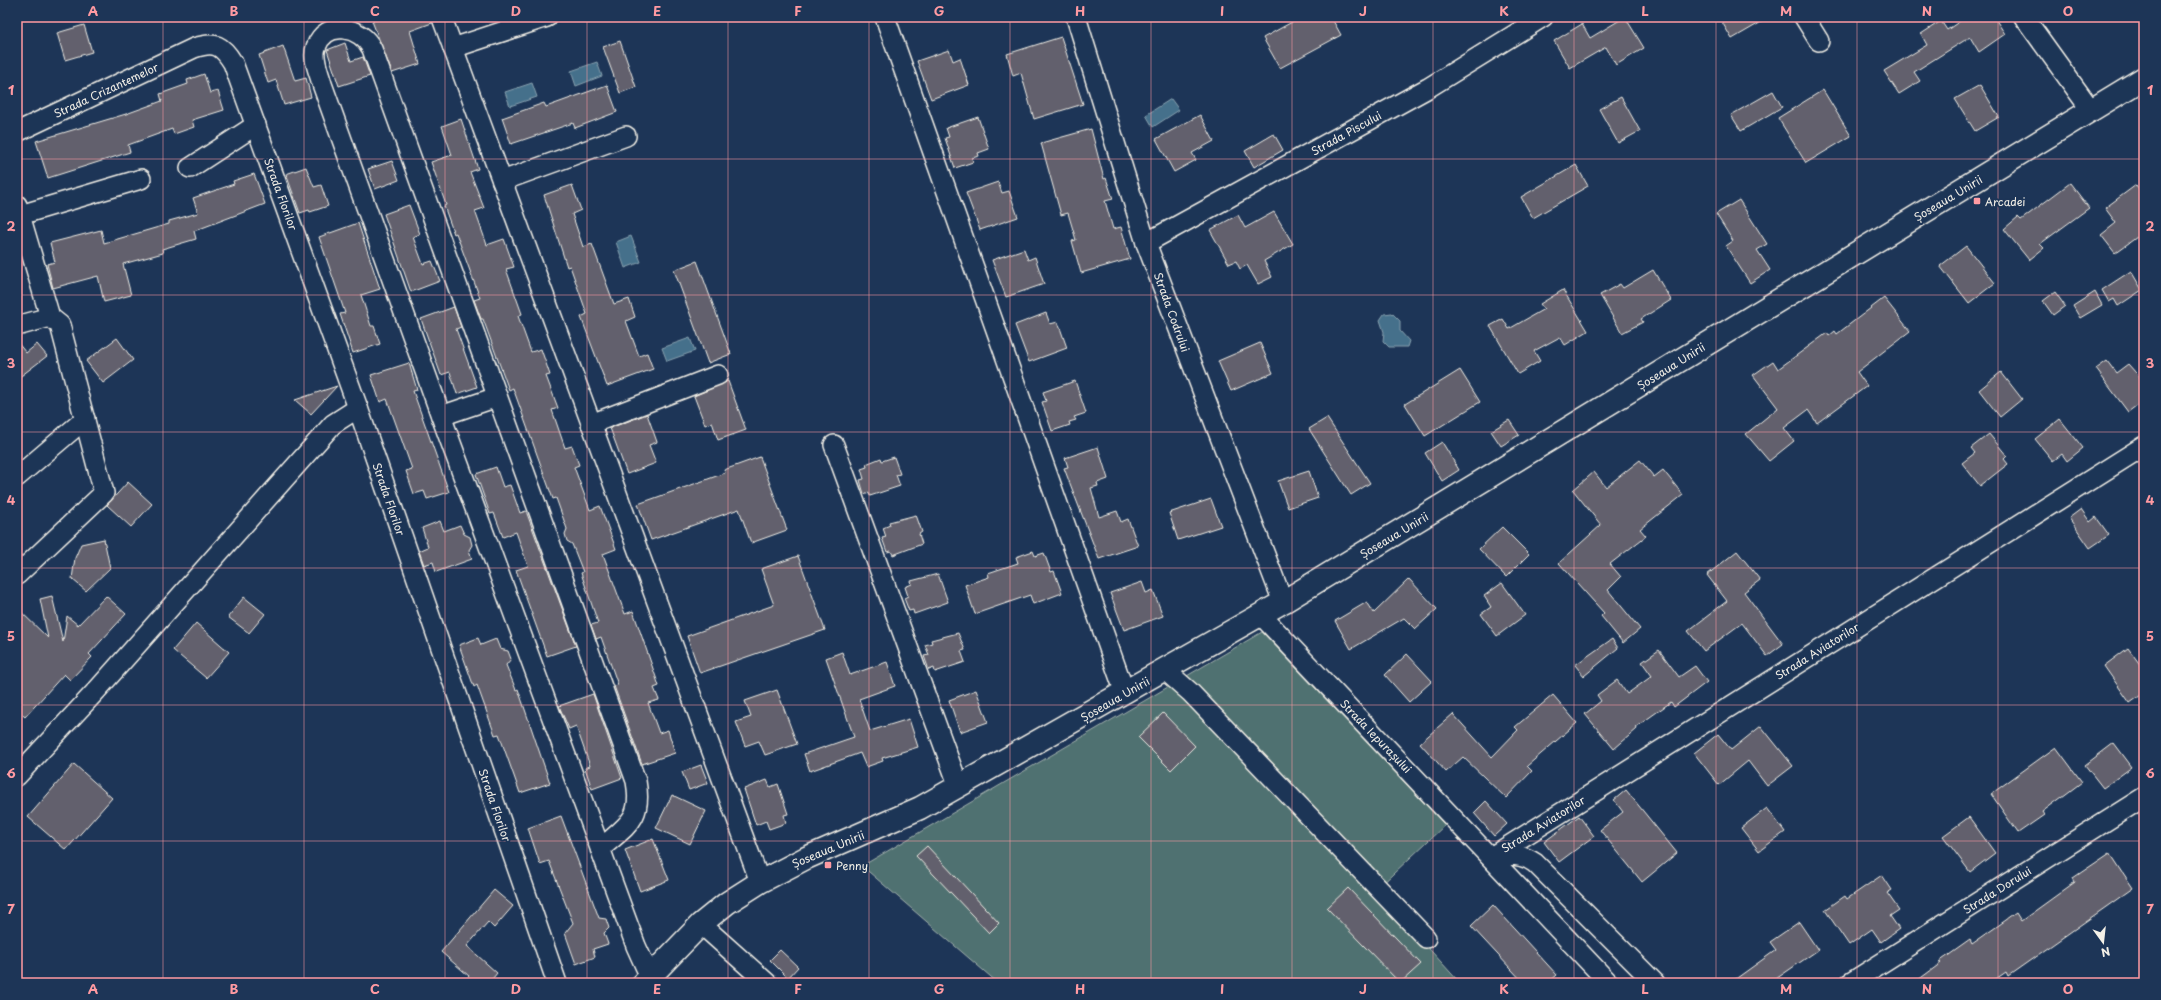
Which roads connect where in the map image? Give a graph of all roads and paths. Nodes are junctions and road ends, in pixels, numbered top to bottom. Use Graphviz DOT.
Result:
graph roads {
  1 [pos="547,17"];
  2 [pos="885,17"];
  3 [pos="1076,17"];
  4 [pos="1543,17"];
  5 [pos="1804,17"];
  6 [pos="2024,17"];
  7 [pos="442,18"];
  8 [pos="1818,41"];
  9 [pos="194,48"];
  10 [pos="453,48"];
  11 [pos="2144,78"];
  12 [pos="2091,110"];
  13 [pos="256,125"];
  14 [pos="17,132"];
  15 [pos="626,136"];
  16 [pos="190,168"];
  17 [pos="141,179"];
  18 [pos="502,181"];
  19 [pos="19,210"];
  20 [pos="1146,243"];
  21 [pos="50,317"];
  22 [pos="17,326"];
  23 [pos="718,375"];
  24 [pos="497,397"];
  25 [pos="358,408"];
  26 [pos="440,416"];
  27 [pos="85,419"];
  28 [pos="591,424"];
  29 [pos="834,445"];
  30 [pos="2144,446"];
  31 [pos="17,477"];
  32 [pos="17,575"];
  33 [pos="1283,602"];
  34 [pos="1261,615"];
  35 [pos="1165,670"];
  36 [pos="1125,693"];
  37 [pos="17,776"];
  38 [pos="959,787"];
  39 [pos="2144,797"];
  40 [pos="600,849"];
  41 [pos="1491,857"];
  42 [pos="760,882"];
  43 [pos="701,924"];
  44 [pos="1426,938"];
  45 [pos="647,980"];
  46 [pos="557,983"];
  47 [pos="767,983"];
  48 [pos="1609,983"];
  49 [pos="1655,983"];
  50 [pos="1850,983"];
  1 -- 10 [label="street"];
  2 -- 36 [label="street"];
  3 -- 20 [label="street, Strada Codrului"];
  4 -- 20 [label="street, Strada Piscului"];
  5 -- 8 [label="street"];
  6 -- 12 [label="street"];
  7 -- 10 [label="street"];
  9 -- 13 [label="street, Strada Florilor"];
  9 -- 14 [label="street, Strada Crizantemelor"];
  10 -- 18 [label="street"];
  11 -- 12 [label="main road, Șoseaua Unirii"];
  12 -- 33 [label="main road, Șoseaua Unirii"];
  13 -- 16 [label="street"];
  13 -- 25 [label="street, Strada Florilor"];
  15 -- 18 [label="street"];
  17 -- 19 [label="street"];
  18 -- 28 [label="street"];
  19 -- 21 [label="street"];
  20 -- 33 [label="street, Strada Codrului"];
  21 -- 22 [label="street"];
  21 -- 27 [label="street"];
  23 -- 28 [label="street"];
  24 -- 26 [label="street"];
  24 -- 26 [label="street"];
  24 -- 40 [label="street"];
  25 -- 37 [label="street"];
  25 -- 46 [label="street, Strada Florilor"];
  26 -- 40 [label="street"];
  27 -- 31 [label="street"];
  27 -- 32 [label="street"];
  28 -- 42 [label="street"];
  29 -- 38 [label="street"];
  30 -- 41 [label="street, Strada Aviatorilor"];
  33 -- 34 [label="main road, Șoseaua Unirii"];
  34 -- 35 [label="main road, Șoseaua Unirii"];
  34 -- 41 [label="street, Strada Iepurașului"];
  35 -- 36 [label="main road, Șoseaua Unirii"];
  35 -- 44 [label="street"];
  36 -- 38 [label="main road, Șoseaua Unirii"];
  38 -- 42 [label="main road, Șoseaua Unirii"];
  39 -- 50 [label="street, Strada Dorului"];
  40 -- 45 [label="street"];
  41 -- 48 [label="street, Strada Iepurașului"];
  41 -- 49 [label="street"];
  42 -- 43 [label="main road, Șoseaua Unirii"];
  43 -- 45 [label="main road, Șoseaua Unirii"];
  43 -- 47 [label="street"];
}
